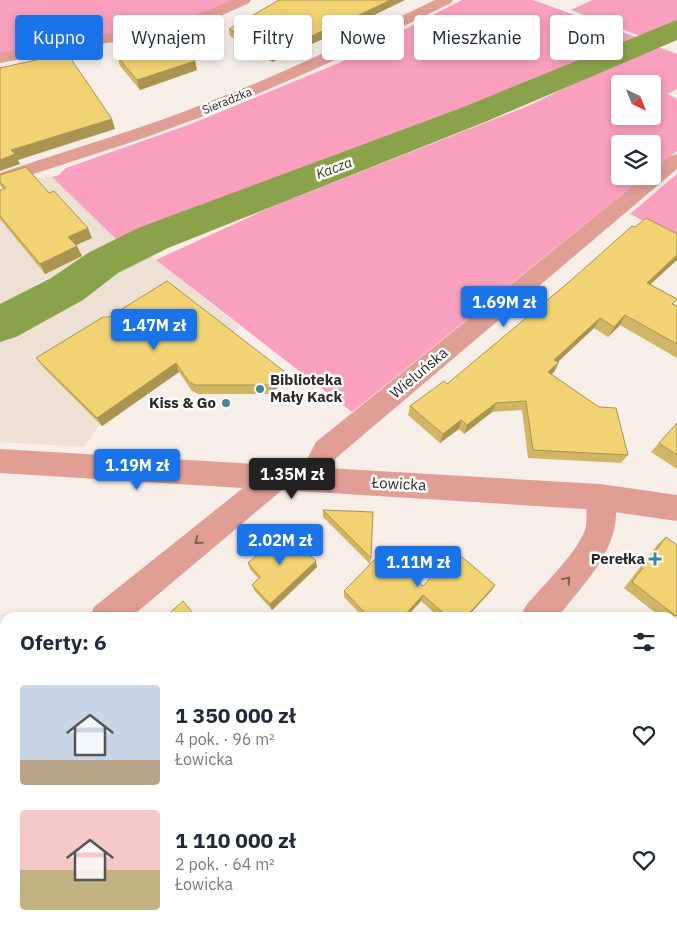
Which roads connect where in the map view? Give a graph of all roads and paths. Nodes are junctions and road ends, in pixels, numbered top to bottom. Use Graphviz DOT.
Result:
graph roads {
  1 [pos="244,0"];
  2 [pos="446,0"];
  3 [pos="0,58"];
  4 [pos="677,160"];
  5 [pos="0,179"];
  6 [pos="0,461"];
  7 [pos="277,477"];
  8 [pos="310,479"];
  9 [pos="600,496"];
  10 [pos="677,508"];
  11 [pos="112,612"];
  12 [pos="541,612"];
  1 -- 3 [label="street"];
  2 -- 5 [label="street, Sieradzka"];
  4 -- 8 [label="street, Wieluńska"];
  6 -- 7 [label="street, Łowicka"];
  7 -- 8 [label="street, Łowicka"];
  7 -- 11 [label="street, one-way"];
  8 -- 9 [label="street, Łowicka"];
  9 -- 10 [label="street, Łowicka"];
  12 -- 9 [label="street, one-way"];
}
